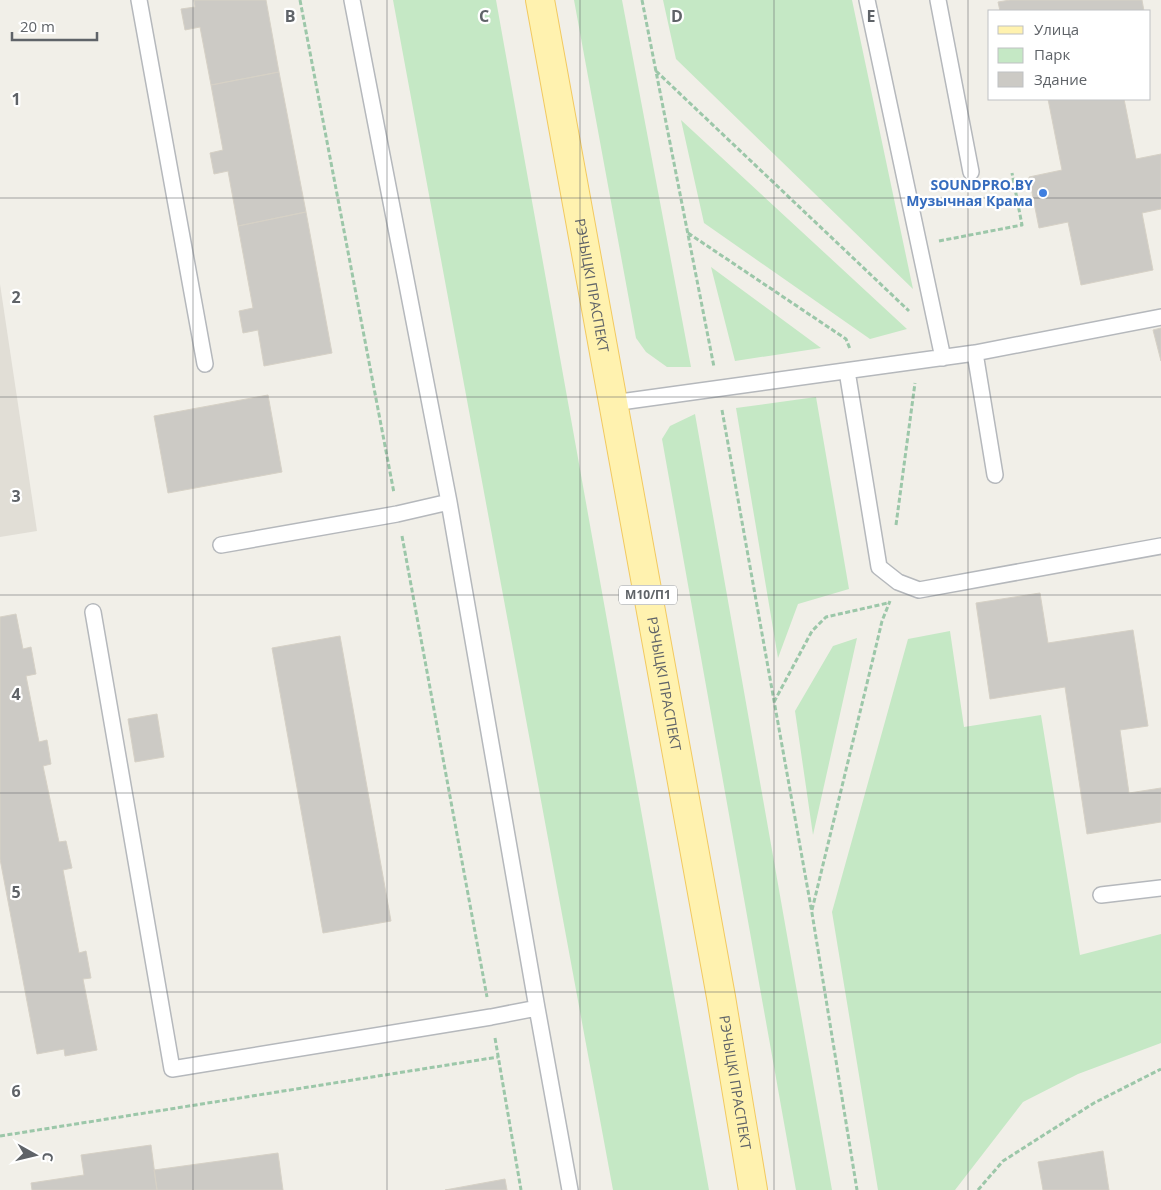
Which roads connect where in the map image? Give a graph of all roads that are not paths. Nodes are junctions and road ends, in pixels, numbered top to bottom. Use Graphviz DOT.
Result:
graph roads {
  1 [pos="139,0"];
  2 [pos="352,0"];
  3 [pos="540,0"];
  4 [pos="867,0"];
  5 [pos="938,0"];
  6 [pos="970,172"];
  7 [pos="1161,317"];
  8 [pos="975,353"];
  9 [pos="943,358"];
  10 [pos="205,364"];
  11 [pos="847,371"];
  12 [pos="613,403"];
  13 [pos="995,475"];
  14 [pos="449,502"];
  15 [pos="221,545"];
  16 [pos="1161,546"];
  17 [pos="93,612"];
  18 [pos="1161,888"];
  19 [pos="1101,895"];
  20 [pos="537,1008"];
  21 [pos="570,1190"];
  22 [pos="753,1190"];
  1 -- 10 [label="lane"];
  2 -- 14 [label="lane"];
  3 -- 12 [label="main road, РЭЧЫЦКІ ПРАСПЕКТ / М10/П1"];
  4 -- 9 [label="lane"];
  5 -- 6 [label="lane"];
  7 -- 8 [label="lane"];
  8 -- 9 [label="lane"];
  8 -- 13 [label="lane"];
  9 -- 11 [label="lane"];
  11 -- 12 [label="lane"];
  11 -- 16 [label="lane"];
  12 -- 22 [label="main road, РЭЧЫЦКІ ПРАСПЕКТ / М10/П1"];
  14 -- 15 [label="lane"];
  14 -- 20 [label="lane"];
  17 -- 20 [label="lane"];
  18 -- 19 [label="lane"];
  20 -- 21 [label="lane"];
}
